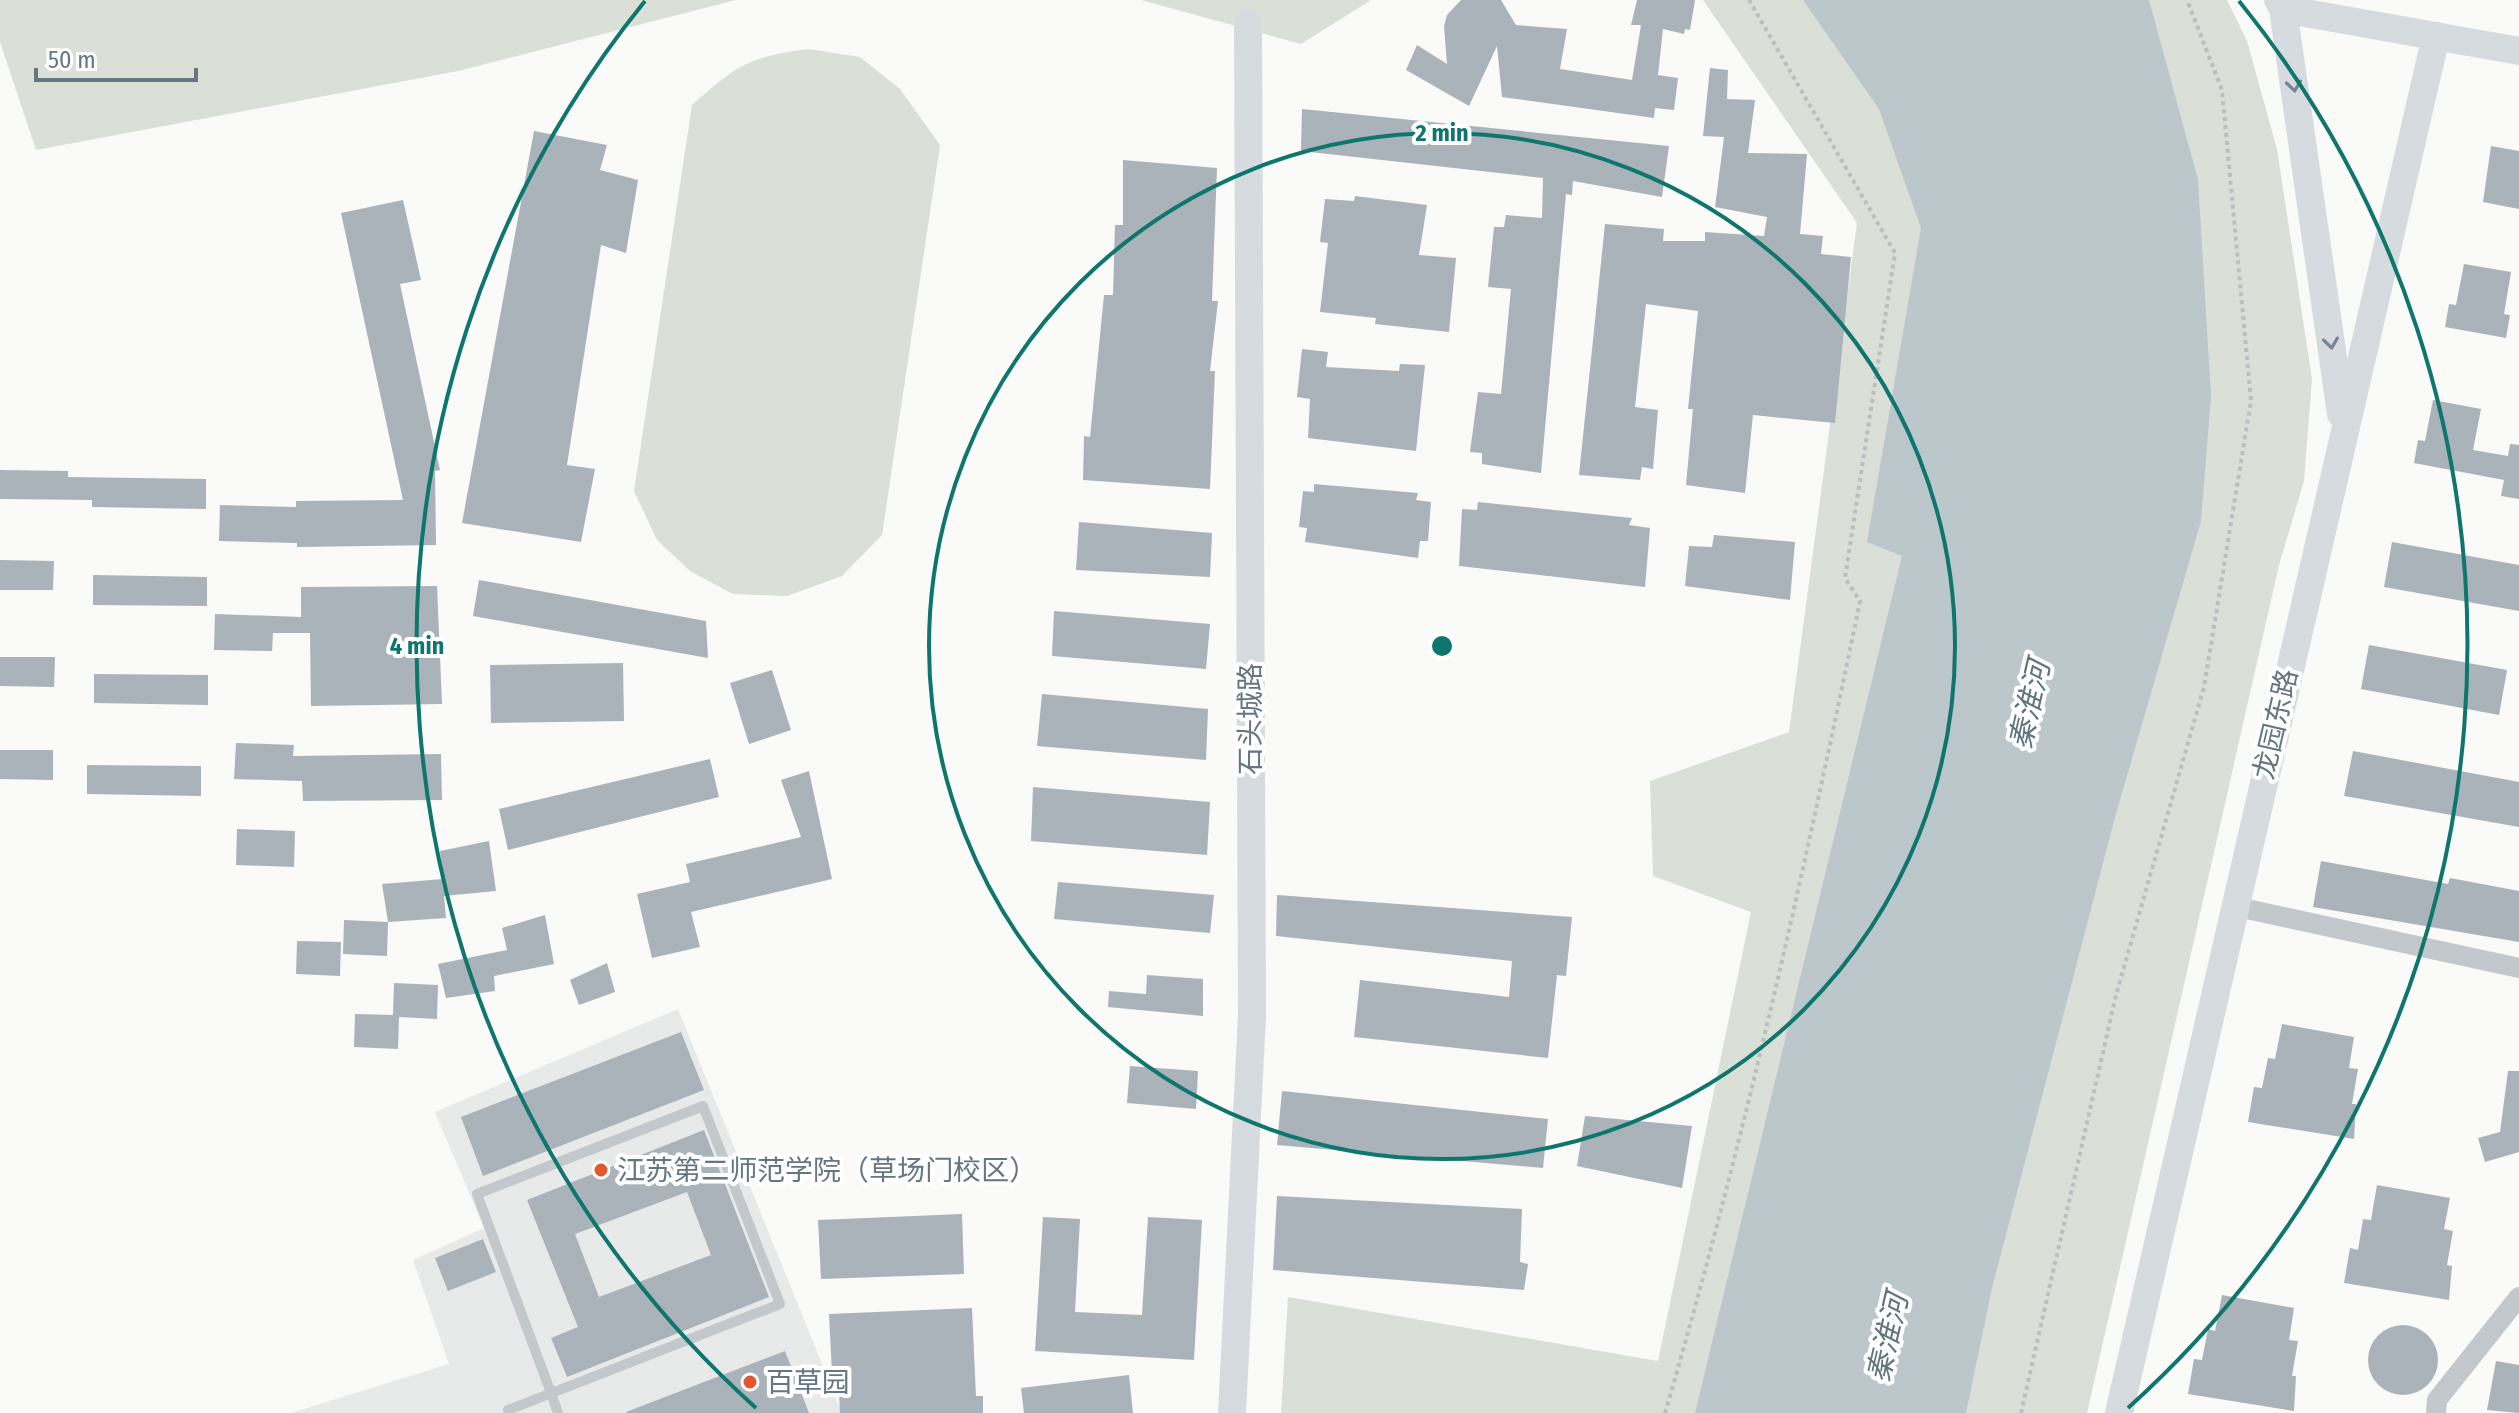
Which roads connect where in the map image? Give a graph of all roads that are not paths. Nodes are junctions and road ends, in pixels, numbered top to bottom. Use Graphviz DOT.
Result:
graph roads {
  1 [pos="2280,4"];
  2 [pos="1248,25"];
  3 [pos="2436,36"];
  4 [pos="2519,51"];
  5 [pos="2344,430"];
  6 [pos="2233,906"];
  7 [pos="2519,968"];
  8 [pos="2519,1297"];
  9 [pos="551,1393"];
  10 [pos="510,1413"];
  11 [pos="558,1413"];
  12 [pos="1232,1413"];
  13 [pos="2119,1413"];
  14 [pos="2436,1413"];
  1 -- 3 [label="street"];
  1 -- 5 [label="street, one-way"];
  2 -- 12 [label="street, 石头城路"];
  3 -- 4 [label="street"];
  3 -- 5 [label="street, 龙园东路"];
  5 -- 6 [label="street, 龙园东路"];
  6 -- 7 [label="street"];
  6 -- 13 [label="street, 龙园东路"];
  8 -- 14 [label="street"];
  9 -- 9 [label="lane"];
  9 -- 10 [label="lane"];
  9 -- 11 [label="lane"];
}
